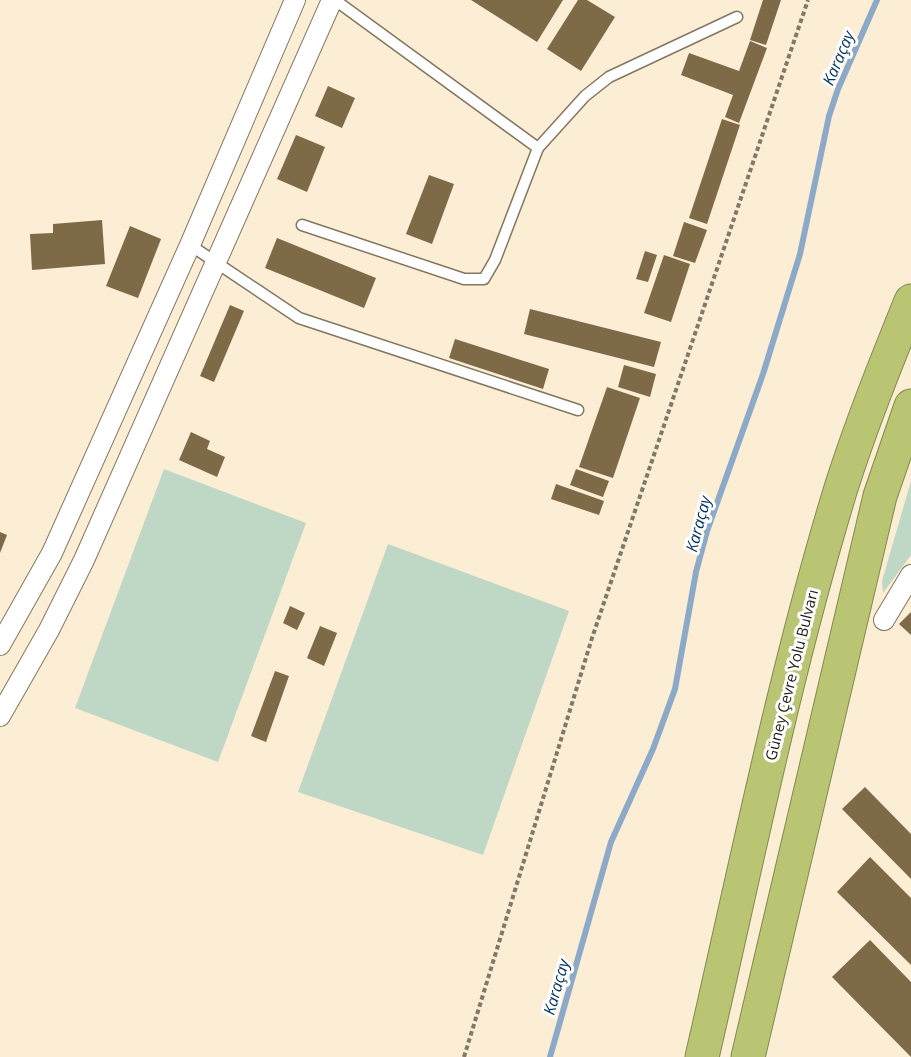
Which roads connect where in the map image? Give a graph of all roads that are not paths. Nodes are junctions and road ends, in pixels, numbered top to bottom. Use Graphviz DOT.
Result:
graph roads {
  1 [pos="295,0"];
  2 [pos="333,0"];
  3 [pos="737,17"];
  4 [pos="538,148"];
  5 [pos="302,225"];
  6 [pos="190,245"];
  7 [pos="215,264"];
  8 [pos="911,301"];
  9 [pos="911,406"];
  10 [pos="578,410"];
  11 [pos="911,576"];
  12 [pos="884,620"];
  13 [pos="0,645"];
  14 [pos="0,716"];
  15 [pos="702,1057"];
  16 [pos="748,1057"];
  1 -- 6 [label="street"];
  2 -- 4 [label="lane"];
  2 -- 7 [label="street"];
  3 -- 4 [label="lane"];
  4 -- 5 [label="lane"];
  6 -- 7 [label="lane"];
  6 -- 13 [label="street"];
  7 -- 10 [label="lane"];
  7 -- 14 [label="street"];
  8 -- 15 [label="highway, Güney Çevre Yolu Bulvarı"];
  9 -- 16 [label="highway"];
  11 -- 12 [label="street"];
}
